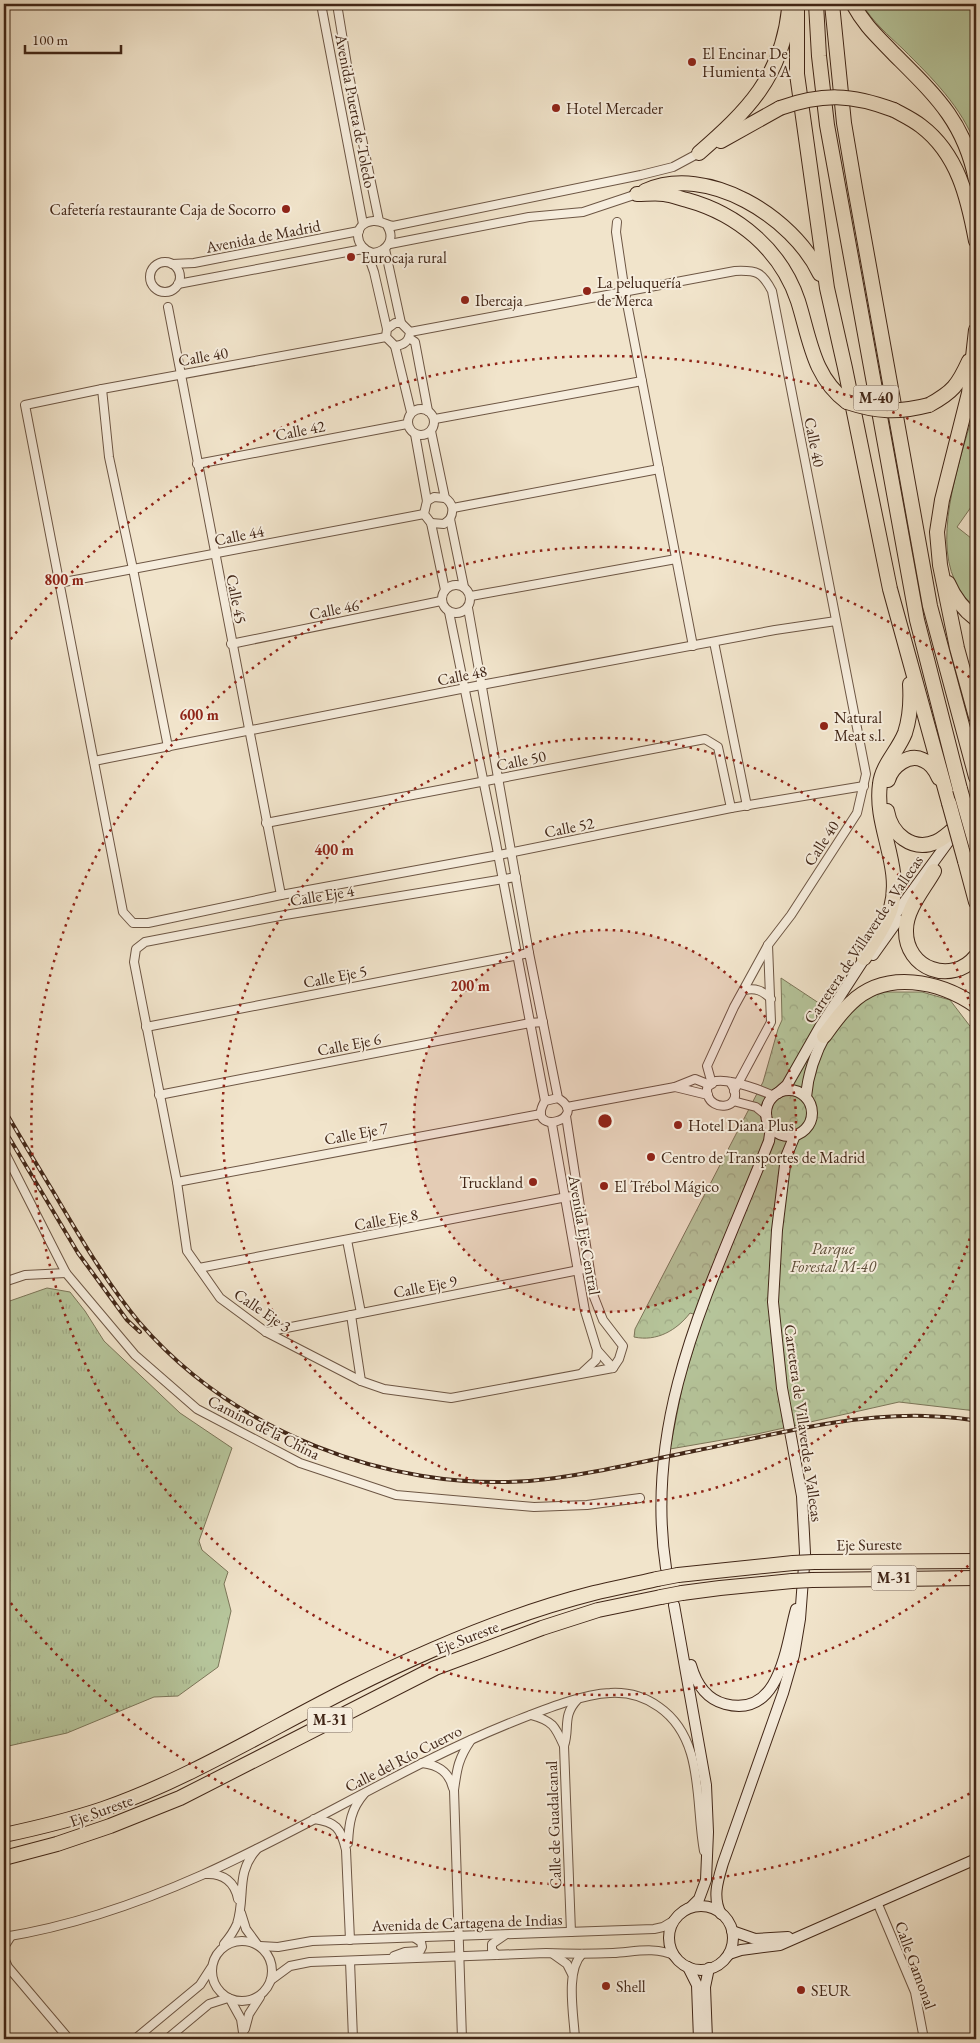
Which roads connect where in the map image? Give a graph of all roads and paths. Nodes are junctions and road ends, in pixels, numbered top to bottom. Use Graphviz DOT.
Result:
graph roads {
  1 [pos="321,4"];
  2 [pos="337,4"];
  3 [pos="790,4"];
  4 [pos="797,4"];
  5 [pos="816,4"];
  6 [pos="832,4"];
  7 [pos="853,4"];
  8 [pos="699,154"];
  9 [pos="976,180"];
  10 [pos="638,194"];
  11 [pos="617,222"];
  12 [pos="382,223"];
  13 [pos="361,228"];
  14 [pos="976,241"];
  15 [pos="387,246"];
  16 [pos="365,250"];
  17 [pos="172,264"];
  18 [pos="178,284"];
  19 [pos="827,288"];
  20 [pos="625,293"];
  21 [pos="168,307"];
  22 [pos="401,323"];
  23 [pos="976,330"];
  24 [pos="386,333"];
  25 [pos="410,335"];
  26 [pos="395,346"];
  27 [pos="975,349"];
  28 [pos="180,374"];
  29 [pos="642,381"];
  30 [pos="102,389"];
  31 [pos="428,411"];
  32 [pos="411,412"];
  33 [pos="435,419"];
  34 [pos="407,424"];
  35 [pos="431,432"];
  36 [pos="415,434"];
  37 [pos="197,464"];
  38 [pos="658,469"];
  39 [pos="445,498"];
  40 [pos="427,501"];
  41 [pos="453,508"];
  42 [pos="424,514"];
  43 [pos="450,519"];
  44 [pos="430,523"];
  45 [pos="214,553"];
  46 [pos="676,559"];
  47 [pos="940,565"];
  48 [pos="133,569"];
  49 [pos="59,583"];
  50 [pos="464,588"];
  51 [pos="445,590"];
  52 [pos="471,596"];
  53 [pos="441,602"];
  54 [pos="468,608"];
  55 [pos="449,612"];
  56 [pos="976,619"];
  57 [pos="836,621"];
  58 [pos="714,642"];
  59 [pos="231,644"];
  60 [pos="693,646"];
  61 [pos="910,661"];
  62 [pos="481,686"];
  63 [pos="464,689"];
  64 [pos="976,717"];
  65 [pos="248,732"];
  66 [pos="168,747"];
  67 [pos="94,761"];
  68 [pos="975,771"];
  69 [pos="498,778"];
  70 [pos="484,781"];
  71 [pos="864,786"];
  72 [pos="952,794"];
  73 [pos="976,802"];
  74 [pos="748,806"];
  75 [pos="731,808"];
  76 [pos="976,811"];
  77 [pos="964,820"];
  78 [pos="266,823"];
  79 [pos="976,845"];
  80 [pos="512,852"];
  81 [pos="498,855"];
  82 [pos="934,871"];
  83 [pos="516,876"];
  84 [pos="503,879"];
  85 [pos="972,886"];
  86 [pos="281,895"];
  87 [pos="976,902"];
  88 [pos="976,915"];
  89 [pos="768,945"];
  90 [pos="136,950"];
  91 [pos="530,953"];
  92 [pos="517,954"];
  93 [pos="976,956"];
  94 [pos="864,958"];
  95 [pos="744,990"];
  96 [pos="771,999"];
  97 [pos="976,1006"];
  98 [pos="543,1022"];
  99 [pos="530,1023"];
  100 [pos="146,1027"];
  101 [pos="824,1036"];
  102 [pos="707,1066"];
  103 [pos="695,1079"];
  104 [pos="730,1082"];
  105 [pos="739,1083"];
  106 [pos="711,1085"];
  107 [pos="675,1087"];
  108 [pos="734,1091"];
  109 [pos="776,1094"];
  110 [pos="159,1095"];
  111 [pos="708,1095"];
  112 [pos="806,1096"];
  113 [pos="558,1098"];
  114 [pos="545,1101"];
  115 [pos="734,1101"];
  116 [pos="566,1112"];
  117 [pos="541,1114"];
  118 [pos="767,1116"];
  119 [pos="552,1124"];
  120 [pos="771,1127"];
  121 [pos="795,1135"];
  122 [pos="4,1151"];
  123 [pos="176,1182"];
  124 [pos="577,1195"];
  125 [pos="564,1198"];
  126 [pos="347,1240"];
  127 [pos="199,1268"];
  128 [pos="589,1268"];
  129 [pos="578,1271"];
  130 [pos="66,1273"];
  131 [pos="4,1282"];
  132 [pos="361,1313"];
  133 [pos="350,1315"];
  134 [pos="266,1332"];
  135 [pos="597,1350"];
  136 [pos="613,1368"];
  137 [pos="579,1375"];
  138 [pos="361,1381"];
  139 [pos="640,1498"];
  140 [pos="976,1555"];
  141 [pos="916,1560"];
  142 [pos="976,1561"];
  143 [pos="672,1571"];
  144 [pos="976,1578"];
  145 [pos="797,1586"];
  146 [pos="677,1604"];
  147 [pos="578,1700"];
  148 [pos="531,1715"];
  149 [pos="472,1738"];
  150 [pos="564,1746"];
  151 [pos="422,1763"];
  152 [pos="454,1790"];
  153 [pos="367,1791"];
  154 [pos="313,1819"];
  155 [pos="4,1835"];
  156 [pos="260,1846"];
  157 [pos="346,1850"];
  158 [pos="4,1858"];
  159 [pos="976,1859"];
  160 [pos="706,1866"];
  161 [pos="204,1874"];
  162 [pos="877,1902"];
  163 [pos="240,1907"];
  164 [pos="691,1908"];
  165 [pos="721,1914"];
  166 [pos="674,1921"];
  167 [pos="732,1931"];
  168 [pos="571,1932"];
  169 [pos="507,1934"];
  170 [pos="801,1935"];
  171 [pos="8,1936"];
  172 [pos="458,1936"];
  173 [pos="415,1938"];
  174 [pos="350,1940"];
  175 [pos="259,1945"];
  176 [pos="4,1947"];
  177 [pos="222,1948"];
  178 [pos="552,1954"];
  179 [pos="582,1954"];
  180 [pos="729,1954"];
  181 [pos="497,1955"];
  182 [pos="460,1956"];
  183 [pos="674,1956"];
  184 [pos="4,1958"];
  185 [pos="387,1958"];
  186 [pos="350,1961"];
  187 [pos="6,1966"];
  188 [pos="212,1966"];
  189 [pos="688,1967"];
  190 [pos="710,1968"];
  191 [pos="572,1974"];
  192 [pos="271,1980"];
  193 [pos="263,1993"];
  194 [pos="229,1999"];
  195 [pos="244,2031"];
  196 [pos="69,2039"];
  197 [pos="135,2039"];
  198 [pos="167,2039"];
  199 [pos="244,2039"];
  200 [pos="353,2039"];
  201 [pos="462,2039"];
  202 [pos="574,2039"];
  203 [pos="699,2039"];
  204 [pos="707,2039"];
  205 [pos="924,2039"];
  1 -- 13 [label="street, Avenida Puerta de Toledo"];
  2 -- 12 [label="street, Avenida Puerta de Toledo"];
  3 -- 8 [label="highway"];
  4 -- 19 [label="highway"];
  5 -- 72 [label="highway, M-40"];
  6 -- 68 [label="highway, M-40"];
  7 -- 9 [label="highway"];
  8 -- 12 [label="street"];
  8 -- 14 [label="highway, bridge"];
  10 -- 15 [label="street"];
  10 -- 19 [label="highway"];
  10 -- 27 [label="highway, bridge"];
  11 -- 20 [label="street"];
  12 -- 13 [label="street"];
  12 -- 15 [label="street"];
  13 -- 16 [label="street"];
  13 -- 17 [label="street, Avenida de Madrid"];
  15 -- 16 [label="street"];
  15 -- 22 [label="street"];
  16 -- 18 [label="street, Avenida de Madrid"];
  16 -- 24 [label="street"];
  17 -- 18 [label="street"];
  17 -- 18 [label="street"];
  19 -- 61 [label="highway"];
  20 -- 25 [label="street, Calle 40"];
  20 -- 29 [label="street"];
  20 -- 57 [label="street, Calle 40"];
  21 -- 28 [label="street, Calle 45"];
  22 -- 24 [label="street"];
  22 -- 25 [label="street"];
  23 -- 27 [label="highway"];
  24 -- 26 [label="street"];
  24 -- 28 [label="street, Calle 40"];
  25 -- 26 [label="street"];
  25 -- 31 [label="street"];
  26 -- 32 [label="street"];
  27 -- 47 [label="highway"];
  28 -- 30 [label="street, Calle 40"];
  28 -- 37 [label="street, Calle 45"];
  29 -- 33 [label="street"];
  29 -- 38 [label="street"];
  30 -- 48 [label="street"];
  30 -- 49 [label="street, Calle 40"];
  31 -- 32 [label="street"];
  31 -- 33 [label="street"];
  32 -- 34 [label="street"];
  33 -- 35 [label="street"];
  34 -- 36 [label="street"];
  34 -- 37 [label="street, Calle 42"];
  35 -- 36 [label="street"];
  35 -- 39 [label="street"];
  36 -- 40 [label="street"];
  37 -- 45 [label="street, Calle 45"];
  38 -- 41 [label="street"];
  38 -- 46 [label="street"];
  39 -- 40 [label="street"];
  39 -- 41 [label="street"];
  40 -- 42 [label="street"];
  41 -- 43 [label="street"];
  42 -- 44 [label="street"];
  42 -- 45 [label="street, Calle 44"];
  43 -- 44 [label="street"];
  43 -- 50 [label="street"];
  44 -- 51 [label="street"];
  45 -- 48 [label="street, Calle 44"];
  45 -- 59 [label="street, Calle 45"];
  46 -- 52 [label="street"];
  46 -- 60 [label="street"];
  47 -- 56 [label="highway"];
  47 -- 64 [label="highway"];
  48 -- 49 [label="street, Calle 44"];
  48 -- 66 [label="street"];
  49 -- 67 [label="street"];
  50 -- 51 [label="street"];
  50 -- 52 [label="street"];
  51 -- 53 [label="street"];
  52 -- 54 [label="street"];
  53 -- 55 [label="street"];
  53 -- 59 [label="street, Calle 46"];
  54 -- 55 [label="street"];
  54 -- 62 [label="street"];
  55 -- 63 [label="street"];
  57 -- 58 [label="street, Calle 48"];
  57 -- 71 [label="street, Calle 40"];
  58 -- 60 [label="street, Calle 48"];
  58 -- 74 [label="street"];
  59 -- 65 [label="street, Calle 45"];
  60 -- 62 [label="street, Calle 48"];
  61 -- 72 [label="highway"];
  61 -- 94 [label="highway"];
  62 -- 63 [label="street, Calle 48"];
  62 -- 69 [label="street"];
  63 -- 65 [label="street, Calle 48"];
  63 -- 70 [label="street"];
  65 -- 66 [label="street, Calle 48"];
  65 -- 78 [label="street, Calle 45"];
  66 -- 67 [label="street, Calle 48"];
  67 -- 86 [label="street, Calle 52"];
  69 -- 70 [label="street, Calle 50"];
  69 -- 75 [label="street, Calle 50"];
  69 -- 80 [label="street"];
  70 -- 78 [label="street, Calle 50"];
  70 -- 81 [label="street"];
  71 -- 74 [label="street, Calle 52"];
  71 -- 89 [label="street, Calle 40"];
  72 -- 77 [label="highway"];
  72 -- 79 [label="highway, M-40, bridge"];
  72 -- 85 [label="highway, bridge"];
  73 -- 77 [label="main road, Carretera de Villaverde a Vallecas"];
  74 -- 75 [label="street, Calle 52"];
  75 -- 80 [label="street, Calle 52"];
  76 -- 82 [label="main road, Carretera de Villaverde a Vallecas"];
  77 -- 94 [label="main road, Carretera de Villaverde a Vallecas"];
  78 -- 86 [label="street, Calle 45"];
  80 -- 81 [label="street, Calle 52"];
  80 -- 83 [label="street"];
  81 -- 84 [label="street"];
  81 -- 86 [label="street, Calle 52"];
  82 -- 93 [label="highway"];
  82 -- 101 [label="main road, Carretera de Villaverde a Vallecas"];
  83 -- 84 [label="street, Calle Eje 4"];
  83 -- 91 [label="street"];
  84 -- 90 [label="street, Calle Eje 4"];
  84 -- 92 [label="street"];
  85 -- 87 [label="highway"];
  85 -- 88 [label="highway"];
  89 -- 95 [label="street, Calle 40"];
  89 -- 96 [label="street"];
  90 -- 100 [label="street, Calle Eje 3"];
  91 -- 92 [label="street, Calle Eje 5"];
  91 -- 98 [label="street"];
  92 -- 99 [label="street"];
  92 -- 100 [label="street, Calle Eje 5"];
  94 -- 109 [label="main road, Carretera de Villaverde a Vallecas"];
  95 -- 96 [label="street"];
  95 -- 102 [label="street, Calle 40"];
  96 -- 105 [label="street"];
  97 -- 101 [label="highway"];
  98 -- 99 [label="street, Calle Eje 6"];
  98 -- 113 [label="street"];
  99 -- 110 [label="street, Calle Eje 6"];
  99 -- 114 [label="street"];
  100 -- 110 [label="street, Calle Eje 3"];
  101 -- 112 [label="main road, Carretera de Villaverde a Vallecas"];
  102 -- 103 [label="street, Calle 40"];
  102 -- 106 [label="street"];
  103 -- 106 [label="street"];
  103 -- 107 [label="street"];
  104 -- 105 [label="street"];
  104 -- 106 [label="street"];
  104 -- 108 [label="street"];
  105 -- 108 [label="street"];
  105 -- 109 [label="street"];
  106 -- 111 [label="street"];
  107 -- 111 [label="street"];
  107 -- 116 [label="street"];
  108 -- 115 [label="street"];
  109 -- 112 [label="main road"];
  109 -- 118 [label="main road"];
  110 -- 123 [label="street, Calle Eje 3"];
  111 -- 115 [label="street"];
  112 -- 121 [label="main road"];
  113 -- 114 [label="street"];
  113 -- 116 [label="street"];
  114 -- 117 [label="street"];
  115 -- 118 [label="street"];
  116 -- 119 [label="street"];
  116 -- 124 [label="street, Avenida Eje Central"];
  117 -- 119 [label="street"];
  117 -- 123 [label="street, Calle Eje 7"];
  118 -- 120 [label="main road"];
  119 -- 125 [label="street, Avenida Eje Central"];
  120 -- 121 [label="main road"];
  120 -- 143 [label="main road"];
  121 -- 145 [label="main road, Carretera de Villaverde a Vallecas"];
  122 -- 130 [label="street, Camino de la China"];
  123 -- 127 [label="street, Calle Eje 3"];
  124 -- 125 [label="street, Calle Eje 8"];
  124 -- 128 [label="street, Avenida Eje Central"];
  125 -- 126 [label="street, Calle Eje 8"];
  125 -- 129 [label="street, Avenida Eje Central"];
  126 -- 127 [label="street, Calle Eje 8"];
  126 -- 132 [label="street"];
  127 -- 134 [label="street, Calle Eje 3"];
  128 -- 129 [label="street, Calle Eje 9"];
  128 -- 136 [label="street, Avenida Eje Central"];
  129 -- 132 [label="street, Calle Eje 9"];
  129 -- 135 [label="street, Avenida Eje Central"];
  130 -- 131 [label="street"];
  130 -- 139 [label="street, Camino de la China"];
  132 -- 133 [label="street, Calle Eje 9"];
  133 -- 134 [label="street, Calle Eje 9"];
  133 -- 138 [label="street"];
  134 -- 138 [label="street, Calle Eje 3"];
  135 -- 136 [label="street"];
  135 -- 137 [label="street"];
  136 -- 137 [label="street, Calle Eje 3"];
  137 -- 138 [label="street, Calle Eje 3"];
  140 -- 141 [label="highway"];
  141 -- 142 [label="highway, Eje Sureste / M-31"];
  141 -- 143 [label="highway, Eje Sureste / M-31, bridge"];
  143 -- 155 [label="highway, Eje Sureste / M-31, bridge"];
  144 -- 145 [label="highway, Eje Sureste / M-31, bridge"];
  145 -- 146 [label="highway, Eje Sureste / M-31"];
  145 -- 146 [label="main road"];
  145 -- 165 [label="main road, Carretera de Villaverde a Vallecas"];
  146 -- 158 [label="highway, Eje Sureste / M-31, bridge"];
  146 -- 160 [label="main road"];
  147 -- 148 [label="street, Calle del Río Cuervo"];
  147 -- 150 [label="street, Calle de Guadalcanal"];
  147 -- 160 [label="street, Calle del Río Cuervo"];
  148 -- 149 [label="street, Calle del Río Cuervo"];
  148 -- 150 [label="street, Calle de Guadalcanal"];
  149 -- 151 [label="street, Calle del Río Cuervo"];
  149 -- 152 [label="street"];
  150 -- 168 [label="street, Calle de Guadalcanal"];
  151 -- 152 [label="street"];
  151 -- 153 [label="street, Calle del Río Cuervo"];
  152 -- 172 [label="street"];
  153 -- 154 [label="street, Calle del Río Cuervo"];
  153 -- 157 [label="street"];
  154 -- 156 [label="street, Calle del Río Cuervo"];
  154 -- 157 [label="street"];
  156 -- 161 [label="street, Calle del Río Cuervo"];
  156 -- 163 [label="street"];
  157 -- 174 [label="street"];
  159 -- 162 [label="main road"];
  160 -- 164 [label="main road"];
  161 -- 163 [label="street"];
  161 -- 171 [label="street, Calle del Río Cuervo"];
  162 -- 170 [label="main road"];
  162 -- 205 [label="street, Calle Gamonal"];
  163 -- 175 [label="street"];
  163 -- 177 [label="street"];
  164 -- 165 [label="main road"];
  164 -- 166 [label="main road"];
  165 -- 167 [label="main road"];
  166 -- 168 [label="street, Avenida de Cartagena de Indias"];
  166 -- 183 [label="main road"];
  167 -- 170 [label="main road"];
  167 -- 180 [label="main road"];
  168 -- 169 [label="street, Avenida de Cartagena de Indias"];
  169 -- 172 [label="street, Avenida de Cartagena de Indias"];
  169 -- 181 [label="street"];
  170 -- 180 [label="main road"];
  171 -- 176 [label="street"];
  172 -- 173 [label="street, Avenida de Cartagena de Indias"];
  172 -- 182 [label="street"];
  173 -- 174 [label="street, Avenida de Cartagena de Indias"];
  173 -- 185 [label="street"];
  174 -- 175 [label="street, Avenida de Cartagena de Indias"];
  175 -- 177 [label="street"];
  175 -- 192 [label="street"];
  177 -- 188 [label="street"];
  178 -- 179 [label="street, Avenida de Cartagena de Indias"];
  178 -- 181 [label="street, Avenida de Cartagena de Indias"];
  178 -- 191 [label="street"];
  179 -- 183 [label="street, Avenida de Cartagena de Indias"];
  179 -- 191 [label="street"];
  180 -- 190 [label="main road"];
  181 -- 182 [label="street, Avenida de Cartagena de Indias"];
  182 -- 185 [label="street, Avenida de Cartagena de Indias"];
  182 -- 201 [label="street"];
  183 -- 189 [label="main road"];
  184 -- 187 [label="street"];
  185 -- 186 [label="street, Avenida de Cartagena de Indias"];
  186 -- 192 [label="street, Avenida de Cartagena de Indias"];
  186 -- 200 [label="street"];
  187 -- 196 [label="street"];
  188 -- 194 [label="street"];
  188 -- 197 [label="street"];
  189 -- 190 [label="main road"];
  189 -- 203 [label="main road"];
  190 -- 204 [label="main road"];
  191 -- 202 [label="street"];
  192 -- 193 [label="street"];
  193 -- 194 [label="street"];
  193 -- 195 [label="street"];
  194 -- 195 [label="street"];
  194 -- 198 [label="street"];
  195 -- 199 [label="street"];
}
